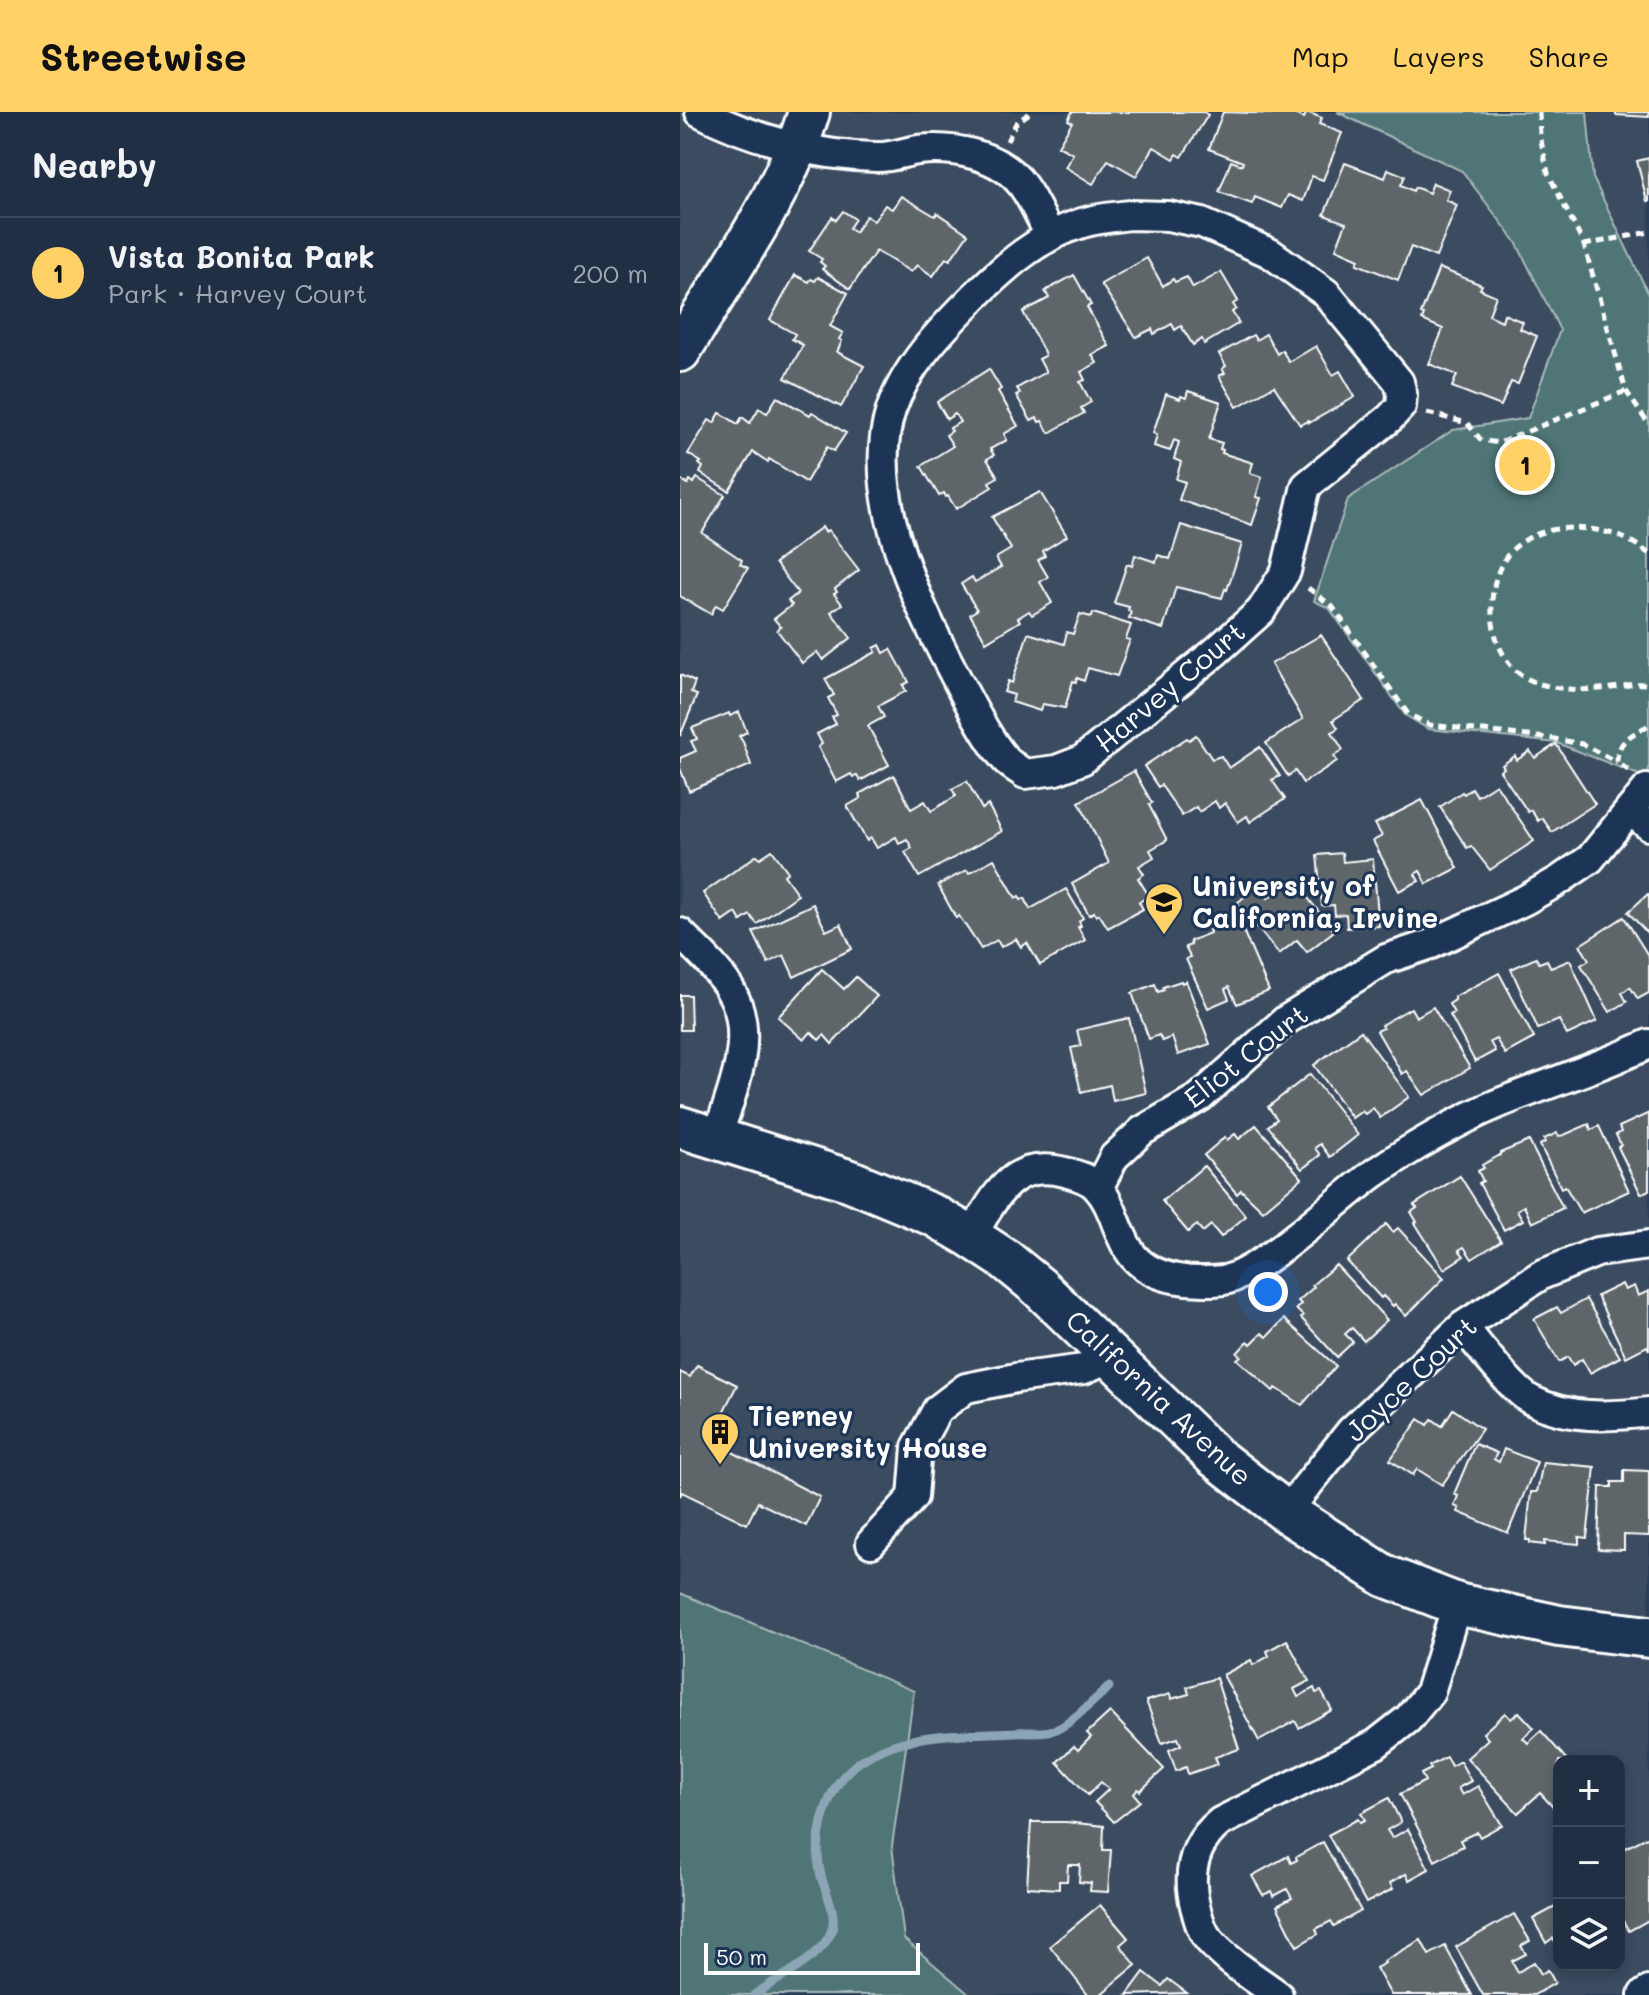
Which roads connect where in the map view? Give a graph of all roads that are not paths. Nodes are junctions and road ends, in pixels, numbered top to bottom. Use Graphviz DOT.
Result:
graph roads {
  1 [pos="700,112"];
  2 [pos="804,129"];
  3 [pos="1050,235"];
  4 [pos="680,351"];
  5 [pos="1642,808"];
  6 [pos="680,933"];
  7 [pos="1649,1044"];
  8 [pos="698,1133"];
  9 [pos="1098,1188"];
  10 [pos="971,1237"];
  11 [pos="1649,1245"];
  12 [pos="1463,1326"];
  13 [pos="1113,1356"];
  14 [pos="1649,1412"];
  15 [pos="1286,1512"];
  16 [pos="871,1543"];
  17 [pos="1457,1604"];
  18 [pos="1649,1637"];
  19 [pos="1649,1991"];
  20 [pos="1278,1995"];
  21 [pos="1643,1995"];
  1 -- 2 [label="street"];
  2 -- 3 [label="street"];
  2 -- 4 [label="street"];
  3 -- 3 [label="street, Harvey Court"];
  5 -- 9 [label="street, Eliot Court"];
  6 -- 8 [label="street"];
  7 -- 9 [label="street"];
  8 -- 10 [label="street, California Avenue"];
  9 -- 10 [label="street"];
  10 -- 13 [label="street, California Avenue"];
  11 -- 12 [label="street, Joyce Court"];
  12 -- 14 [label="street"];
  12 -- 15 [label="street, Joyce Court"];
  13 -- 15 [label="street, California Avenue"];
  13 -- 16 [label="street"];
  15 -- 17 [label="street, California Avenue"];
  17 -- 18 [label="street, California Avenue"];
  17 -- 20 [label="street"];
  19 -- 21 [label="street"];
}
